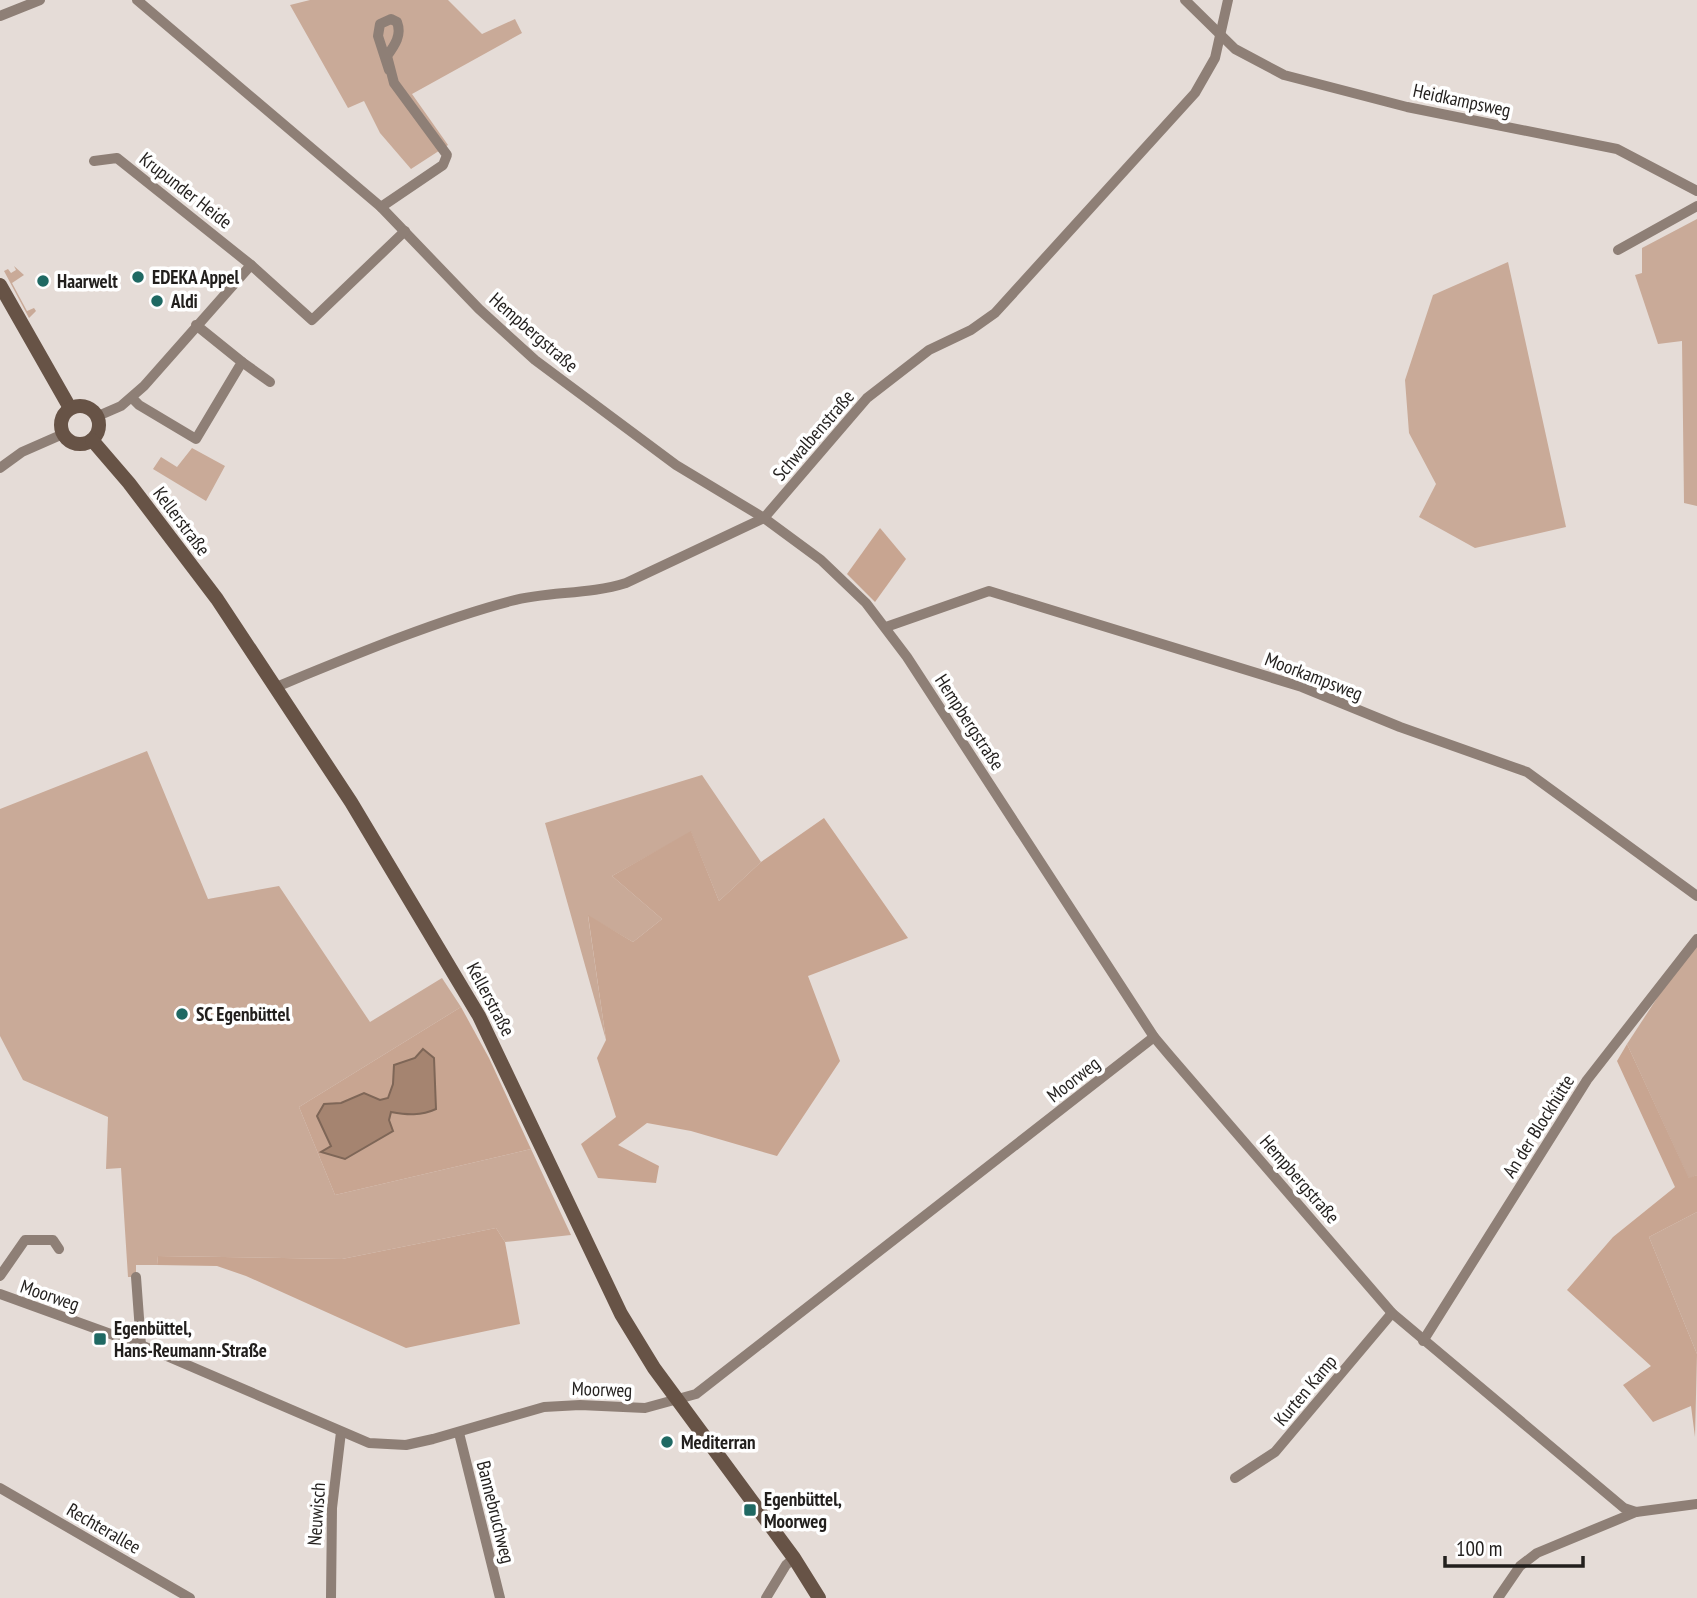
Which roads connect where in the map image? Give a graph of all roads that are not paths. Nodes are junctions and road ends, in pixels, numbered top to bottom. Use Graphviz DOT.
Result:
graph roads {
  1 [pos="40,0"];
  2 [pos="137,0"];
  3 [pos="1185,0"];
  4 [pos="1228,0"];
  5 [pos="0,16"];
  6 [pos="1221,37"];
  7 [pos="389,69"];
  8 [pos="94,161"];
  9 [pos="1697,191"];
  10 [pos="1697,206"];
  11 [pos="380,208"];
  12 [pos="405,231"];
  13 [pos="1618,250"];
  14 [pos="251,265"];
  15 [pos="0,285"];
  16 [pos="196,325"];
  17 [pos="242,362"];
  18 [pos="270,382"];
  19 [pos="132,398"];
  20 [pos="70,408"];
  21 [pos="98,416"];
  22 [pos="63,433"];
  23 [pos="92,440"];
  24 [pos="0,468"];
  25 [pos="764,518"];
  26 [pos="886,627"];
  27 [pos="276,687"];
  28 [pos="1697,896"];
  29 [pos="1697,939"];
  30 [pos="1154,1037"];
  31 [pos="59,1249"];
  32 [pos="0,1276"];
  33 [pos="136,1277"];
  34 [pos="4,1296"];
  35 [pos="0,1310"];
  36 [pos="1392,1313"];
  37 [pos="1423,1341"];
  38 [pos="141,1345"];
  39 [pos="677,1401"];
  40 [pos="341,1432"];
  41 [pos="459,1433"];
  42 [pos="1235,1478"];
  43 [pos="0,1488"];
  44 [pos="1697,1504"];
  45 [pos="1636,1512"];
  46 [pos="794,1558"];
  47 [pos="190,1598"];
  48 [pos="331,1598"];
  49 [pos="500,1598"];
  50 [pos="766,1598"];
  51 [pos="819,1598"];
  52 [pos="1498,1598"];
  1 -- 5 [label="street"];
  2 -- 11 [label="street, Hempbergstraße"];
  3 -- 6 [label="street, Heidkampsweg"];
  4 -- 6 [label="street, Schwalbenstraße"];
  6 -- 9 [label="street, Heidkampsweg"];
  6 -- 25 [label="street, Schwalbenstraße"];
  7 -- 11 [label="street"];
  8 -- 14 [label="street, Krupunder Heide"];
  10 -- 13 [label="street"];
  11 -- 12 [label="street, Hempbergstraße"];
  12 -- 14 [label="street, Krupunder Heide"];
  12 -- 25 [label="street, Hempbergstraße"];
  14 -- 16 [label="street"];
  15 -- 20 [label="main road"];
  16 -- 17 [label="street"];
  16 -- 19 [label="street"];
  17 -- 18 [label="street"];
  17 -- 19 [label="street"];
  19 -- 21 [label="street"];
  20 -- 21 [label="main road"];
  20 -- 22 [label="main road"];
  21 -- 23 [label="main road"];
  22 -- 23 [label="main road"];
  22 -- 24 [label="street"];
  23 -- 27 [label="main road, Kellerstraße"];
  25 -- 26 [label="street, Hempbergstraße"];
  25 -- 27 [label="street, Schwalbenstraße"];
  26 -- 28 [label="street, Moorkampsweg"];
  26 -- 30 [label="street, Hempbergstraße"];
  27 -- 39 [label="main road, Kellerstraße"];
  29 -- 37 [label="street, An der Blockhütte"];
  30 -- 36 [label="street, Hempbergstraße"];
  30 -- 39 [label="street, Moorweg"];
  31 -- 32 [label="street"];
  33 -- 38 [label="street"];
  34 -- 35 [label="street"];
  34 -- 38 [label="street, Moorweg"];
  36 -- 37 [label="street, Hempbergstraße"];
  36 -- 42 [label="street, Kurten Kamp"];
  37 -- 45 [label="street, Hempbergstraße"];
  38 -- 40 [label="street, Moorweg"];
  39 -- 41 [label="street, Moorweg"];
  39 -- 46 [label="main road, Kellerstraße"];
  40 -- 41 [label="street, Moorweg"];
  40 -- 48 [label="street, Neuwisch"];
  41 -- 49 [label="street, Bannebruchweg"];
  43 -- 47 [label="street, Rechterallee"];
  44 -- 45 [label="street"];
  45 -- 52 [label="street"];
  46 -- 50 [label="street"];
  46 -- 51 [label="main road, Kellerstraße"];
}
